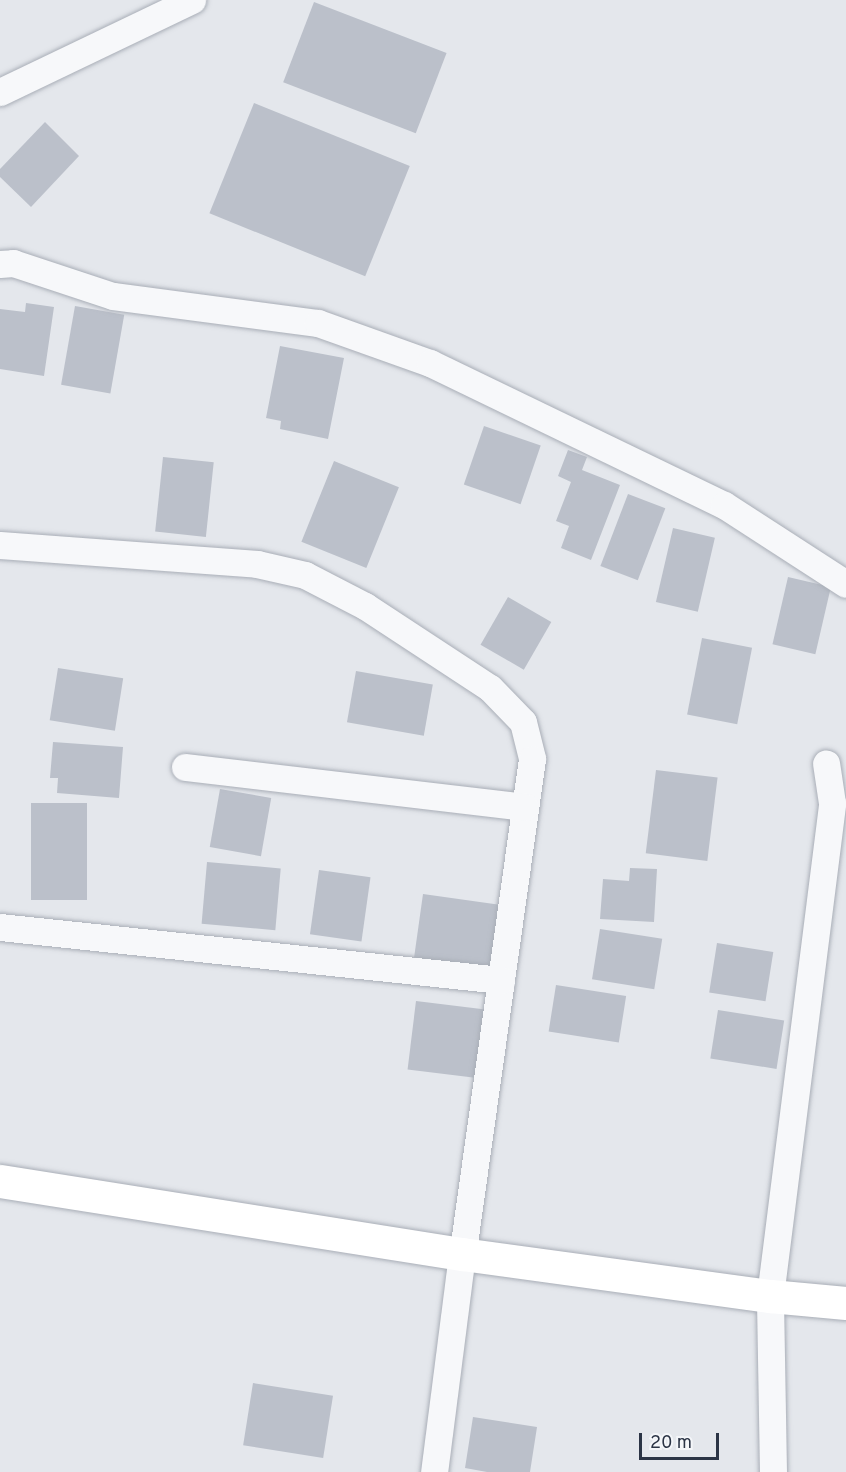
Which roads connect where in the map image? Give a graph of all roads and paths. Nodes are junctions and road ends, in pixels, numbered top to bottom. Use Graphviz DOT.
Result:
graph roads {
  1 [pos="192,0"];
  2 [pos="0,92"];
  3 [pos="0,264"];
  4 [pos="0,545"];
  5 [pos="846,584"];
  6 [pos="826,763"];
  7 [pos="185,767"];
  8 [pos="525,807"];
  9 [pos="0,927"];
  10 [pos="501,980"];
  11 [pos="0,1181"];
  12 [pos="462,1254"];
  13 [pos="770,1296"];
  14 [pos="846,1304"];
  15 [pos="434,1472"];
  16 [pos="773,1472"];
  1 -- 2 [label="street"];
  3 -- 5 [label="street"];
  4 -- 8 [label="street"];
  6 -- 13 [label="street"];
  7 -- 8 [label="street"];
  8 -- 10 [label="street"];
  9 -- 10 [label="street"];
  10 -- 12 [label="street"];
  11 -- 12 [label="street"];
  12 -- 13 [label="street"];
  12 -- 15 [label="street"];
  13 -- 14 [label="street"];
  13 -- 16 [label="street"];
}
